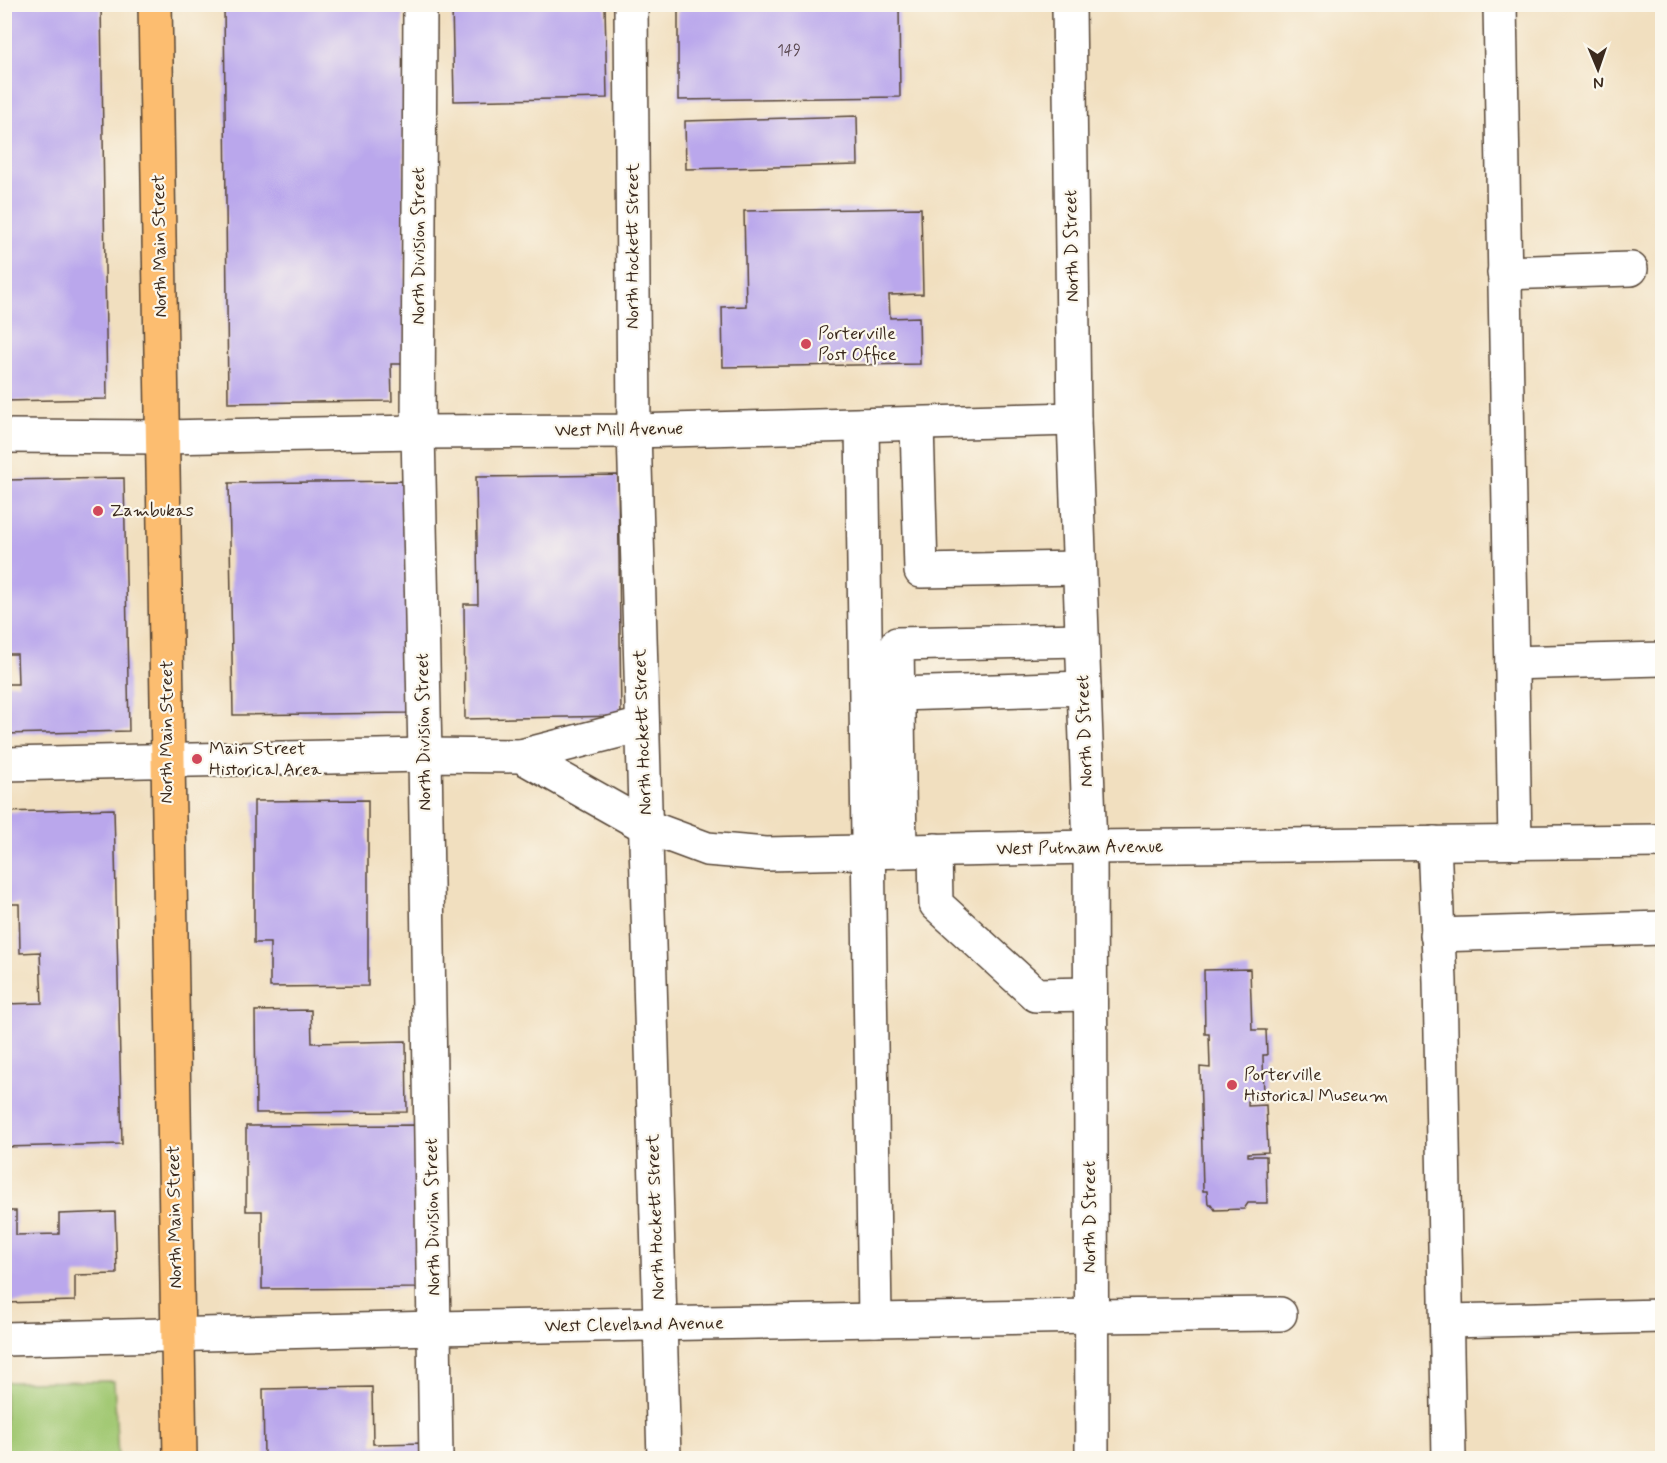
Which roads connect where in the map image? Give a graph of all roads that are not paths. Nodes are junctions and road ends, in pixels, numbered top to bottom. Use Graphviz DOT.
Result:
graph roads {
  1 [pos="155,4"];
  2 [pos="420,4"];
  3 [pos="631,4"];
  4 [pos="1069,4"];
  5 [pos="1500,4"];
  6 [pos="1631,269"];
  7 [pos="1504,273"];
  8 [pos="1074,419"];
  9 [pos="917,424"];
  10 [pos="862,425"];
  11 [pos="634,431"];
  12 [pos="418,432"];
  13 [pos="4,436"];
  14 [pos="164,437"];
  15 [pos="1079,568"];
  16 [pos="1082,640"];
  17 [pos="1662,659"];
  18 [pos="1512,663"];
  19 [pos="1084,688"];
  20 [pos="898,694"];
  21 [pos="642,725"];
  22 [pos="425,755"];
  23 [pos="520,756"];
  24 [pos="167,760"];
  25 [pos="4,764"];
  26 [pos="645,826"];
  27 [pos="1662,841"];
  28 [pos="1434,843"];
  29 [pos="1515,843"];
  30 [pos="1090,847"];
  31 [pos="935,850"];
  32 [pos="900,851"];
  33 [pos="867,852"];
  34 [pos="1662,928"];
  35 [pos="1437,935"];
  36 [pos="1090,994"];
  37 [pos="1280,1314"];
  38 [pos="1091,1316"];
  39 [pos="1662,1316"];
  40 [pos="875,1320"];
  41 [pos="1448,1321"];
  42 [pos="660,1325"];
  43 [pos="435,1328"];
  44 [pos="177,1333"];
  45 [pos="4,1339"];
  46 [pos="180,1458"];
  47 [pos="436,1458"];
  48 [pos="663,1458"];
  49 [pos="1092,1458"];
  50 [pos="1449,1458"];
  1 -- 14 [label="main road, North Main Street"];
  2 -- 12 [label="street, North Division Street"];
  3 -- 11 [label="street, North Hockett Street"];
  4 -- 8 [label="street, North D Street"];
  5 -- 7 [label="street"];
  6 -- 7 [label="street"];
  7 -- 18 [label="street"];
  8 -- 9 [label="street, West Mill Avenue"];
  8 -- 15 [label="street, North D Street"];
  9 -- 10 [label="street, West Mill Avenue"];
  9 -- 15 [label="street"];
  10 -- 11 [label="street, West Mill Avenue"];
  10 -- 33 [label="street"];
  11 -- 12 [label="street, West Mill Avenue"];
  11 -- 21 [label="street, North Hockett Street"];
  12 -- 14 [label="street, West Mill Avenue"];
  12 -- 22 [label="street, North Division Street"];
  13 -- 14 [label="street, West Mill Avenue"];
  14 -- 24 [label="main road, North Main Street"];
  15 -- 16 [label="street, North D Street"];
  16 -- 19 [label="street, North D Street"];
  16 -- 20 [label="street"];
  17 -- 18 [label="street"];
  18 -- 29 [label="street"];
  19 -- 20 [label="street"];
  19 -- 30 [label="street, North D Street"];
  20 -- 32 [label="street"];
  21 -- 23 [label="street, West Putnam Avenue"];
  21 -- 26 [label="street, North Hockett Street"];
  22 -- 23 [label="street, West Putnam Avenue"];
  22 -- 24 [label="street, West Putnam Avenue"];
  22 -- 43 [label="street, North Division Street"];
  23 -- 26 [label="street, West Putnam Avenue"];
  24 -- 25 [label="street, West Putnam Avenue"];
  24 -- 44 [label="main road, North Main Street"];
  26 -- 33 [label="street, West Putnam Avenue"];
  26 -- 42 [label="street, North Hockett Street"];
  27 -- 29 [label="street, West Putnam Avenue"];
  28 -- 29 [label="street, West Putnam Avenue"];
  28 -- 30 [label="street, West Putnam Avenue"];
  28 -- 35 [label="street"];
  30 -- 31 [label="street, West Putnam Avenue"];
  30 -- 36 [label="street, North D Street"];
  31 -- 32 [label="street, West Putnam Avenue"];
  31 -- 36 [label="street"];
  32 -- 33 [label="street, West Putnam Avenue"];
  33 -- 40 [label="street"];
  34 -- 35 [label="street"];
  35 -- 41 [label="street"];
  36 -- 38 [label="street, North D Street"];
  37 -- 38 [label="street, West Cleveland Avenue"];
  38 -- 40 [label="street, West Cleveland Avenue"];
  38 -- 49 [label="street, North D Street"];
  39 -- 41 [label="street"];
  40 -- 42 [label="street, West Cleveland Avenue"];
  41 -- 50 [label="street"];
  42 -- 43 [label="street, West Cleveland Avenue"];
  42 -- 48 [label="street, North Hockett Street"];
  43 -- 44 [label="street, West Cleveland Avenue"];
  43 -- 47 [label="street, North Division Street"];
  44 -- 45 [label="street, West Cleveland Avenue"];
  44 -- 46 [label="main road, North Main Street"];
}
